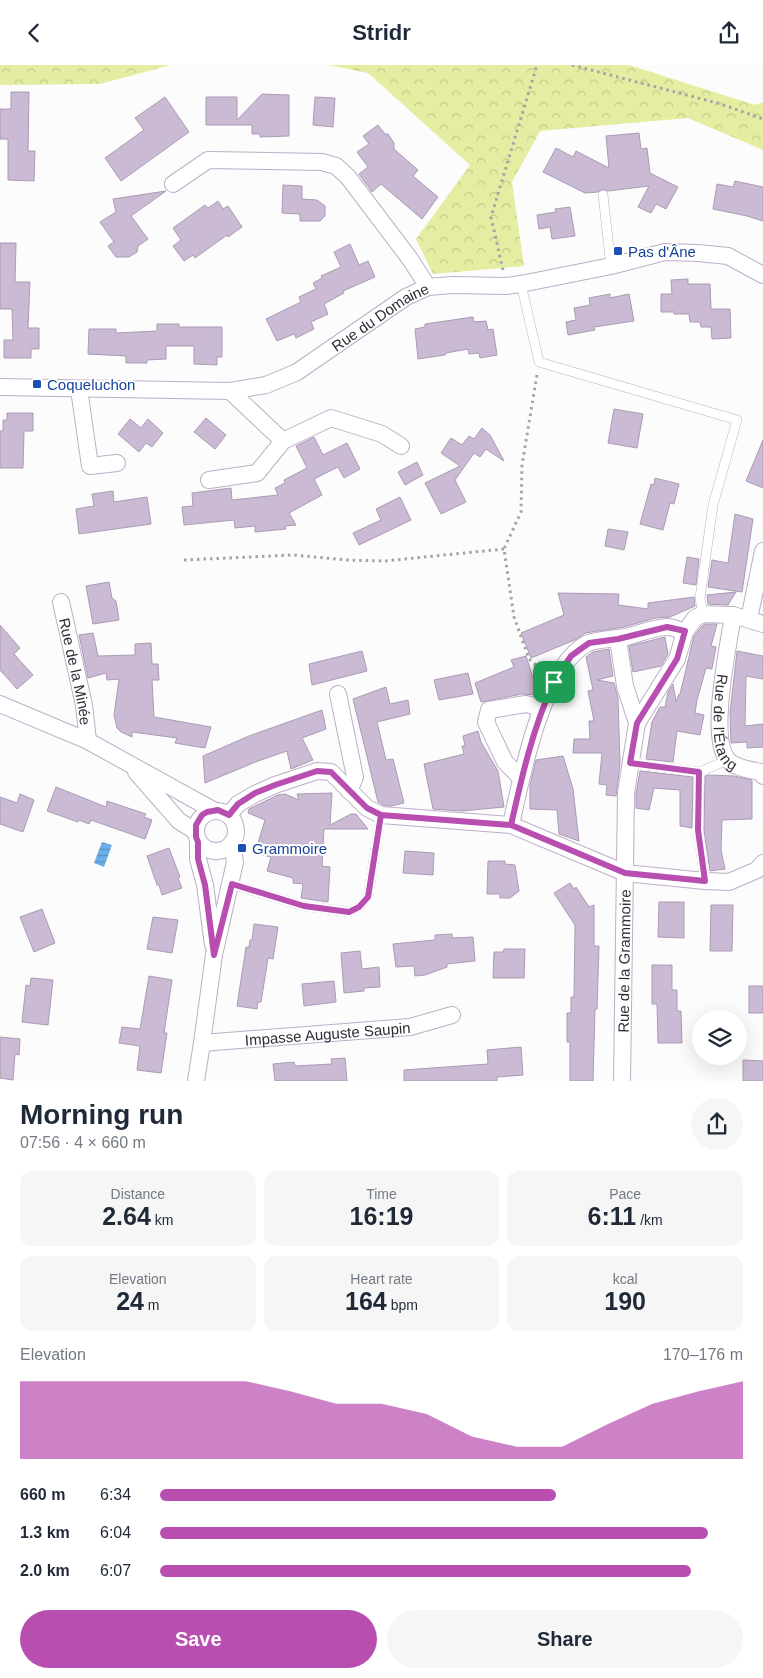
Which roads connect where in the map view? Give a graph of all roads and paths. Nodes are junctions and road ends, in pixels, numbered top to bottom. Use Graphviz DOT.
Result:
graph roads {
  1 [pos="537,65"];
  2 [pos="572,65"];
  3 [pos="763,119"];
  4 [pos="173,184"];
  5 [pos="602,195"];
  6 [pos="611,266"];
  7 [pos="763,275"];
  8 [pos="513,285"];
  9 [pos="428,287"];
  10 [pos="539,362"];
  11 [pos="0,387"];
  12 [pos="79,389"];
  13 [pos="230,391"];
  14 [pos="283,441"];
  15 [pos="401,446"];
  16 [pos="117,463"];
  17 [pos="209,480"];
  18 [pos="504,549"];
  19 [pos="763,551"];
  20 [pos="184,560"];
  21 [pos="61,602"];
  22 [pos="703,614"];
  23 [pos="749,619"];
  24 [pos="685,631"];
  25 [pos="618,639"];
  26 [pos="554,682"];
  27 [pos="338,694"];
  28 [pos="0,704"];
  29 [pos="542,708"];
  30 [pos="637,723"];
  31 [pos="88,741"];
  32 [pos="728,760"];
  33 [pos="126,761"];
  34 [pos="630,763"];
  35 [pos="699,772"];
  36 [pos="763,776"];
  37 [pos="521,778"];
  38 [pos="349,791"];
  39 [pos="213,810"];
  40 [pos="229,815"];
  41 [pos="381,815"];
  42 [pos="511,825"];
  43 [pos="197,837"];
  44 [pos="232,843"];
  45 [pos="763,863"];
  46 [pos="625,873"];
  47 [pos="705,881"];
  48 [pos="232,884"];
  49 [pos="214,955"];
  50 [pos="452,1015"];
  51 [pos="202,1043"];
  52 [pos="196,1081"];
  53 [pos="622,1081"];
  1 -- 8 [label="path"];
  2 -- 3 [label="path"];
  4 -- 9 [label="street"];
  5 -- 6 [label="lane"];
  6 -- 7 [label="street, Rue du Domaine"];
  6 -- 8 [label="street, Rue du Domaine"];
  8 -- 9 [label="street, Rue du Domaine"];
  8 -- 10 [label="lane"];
  9 -- 13 [label="street, Rue du Domaine"];
  10 -- 18 [label="path"];
  10 -- 22 [label="lane"];
  11 -- 12 [label="street, Rue du Domaine"];
  12 -- 13 [label="street, Rue du Domaine"];
  12 -- 16 [label="street"];
  13 -- 14 [label="street"];
  14 -- 15 [label="street"];
  14 -- 17 [label="street"];
  18 -- 20 [label="path"];
  18 -- 26 [label="path"];
  19 -- 23 [label="street, Rue de l'Étang"];
  21 -- 31 [label="street, Rue de la Minée"];
  22 -- 23 [label="street"];
  22 -- 24 [label="street"];
  23 -- 32 [label="street, Rue de l'Étang"];
  24 -- 25 [label="street"];
  24 -- 30 [label="street, Rue de la Grammoire"];
  25 -- 26 [label="street"];
  25 -- 30 [label="street, Rue de la Grammoire"];
  26 -- 29 [label="street"];
  27 -- 38 [label="street"];
  28 -- 31 [label="street, Rue de la Minée"];
  29 -- 37 [label="street"];
  29 -- 37 [label="street"];
  30 -- 34 [label="street, Rue de la Grammoire"];
  31 -- 33 [label="street, Rue de la Minée"];
  32 -- 35 [label="lane"];
  32 -- 36 [label="street, Rue de l'Étang"];
  33 -- 39 [label="street, Rue de la Minée"];
  33 -- 43 [label="street, Rue de la Minée"];
  34 -- 35 [label="lane"];
  34 -- 46 [label="street, Rue de la Grammoire"];
  35 -- 47 [label="lane"];
  37 -- 42 [label="street"];
  38 -- 40 [label="street"];
  38 -- 41 [label="street"];
  39 -- 40 [label="street"];
  39 -- 43 [label="street"];
  40 -- 44 [label="street"];
  41 -- 42 [label="street"];
  41 -- 48 [label="lane"];
  42 -- 46 [label="street"];
  43 -- 44 [label="street"];
  43 -- 49 [label="street"];
  44 -- 48 [label="street"];
  45 -- 47 [label="street"];
  46 -- 47 [label="street"];
  46 -- 53 [label="street, Rue de la Grammoire"];
  48 -- 49 [label="street"];
  49 -- 51 [label="street"];
  50 -- 51 [label="street, Impasse Auguste Saupin"];
  51 -- 52 [label="street"];
}
